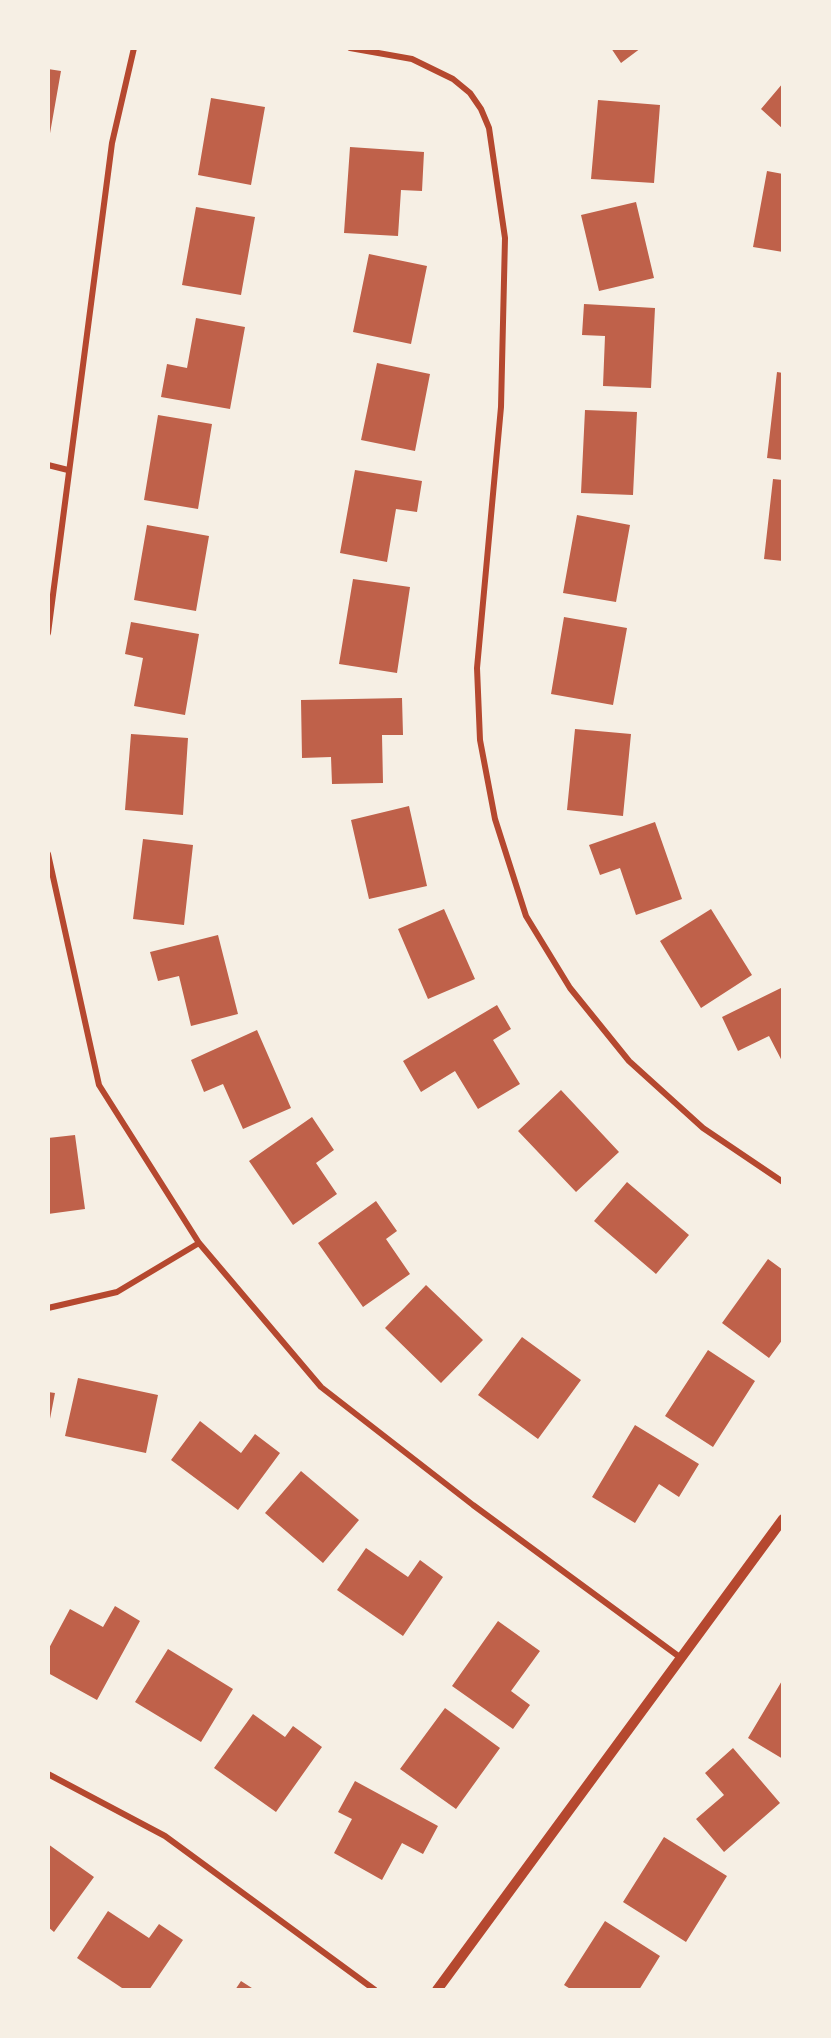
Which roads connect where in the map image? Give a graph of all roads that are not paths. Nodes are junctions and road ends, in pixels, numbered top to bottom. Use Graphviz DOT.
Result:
graph roads {
  1 [pos="134,48"];
  2 [pos="350,48"];
  3 [pos="48,465"];
  4 [pos="68,470"];
  5 [pos="48,633"];
  6 [pos="48,854"];
  7 [pos="783,1182"];
  8 [pos="200,1243"];
  9 [pos="48,1308"];
  10 [pos="783,1519"];
  11 [pos="681,1658"];
  12 [pos="48,1774"];
  13 [pos="375,1990"];
  14 [pos="437,1990"];
  1 -- 4 [label="street"];
  2 -- 7 [label="street"];
  3 -- 4 [label="street"];
  4 -- 5 [label="street"];
  6 -- 8 [label="street"];
  8 -- 9 [label="street"];
  8 -- 11 [label="street"];
  10 -- 11 [label="street"];
  11 -- 14 [label="street"];
  12 -- 13 [label="street"];
}
